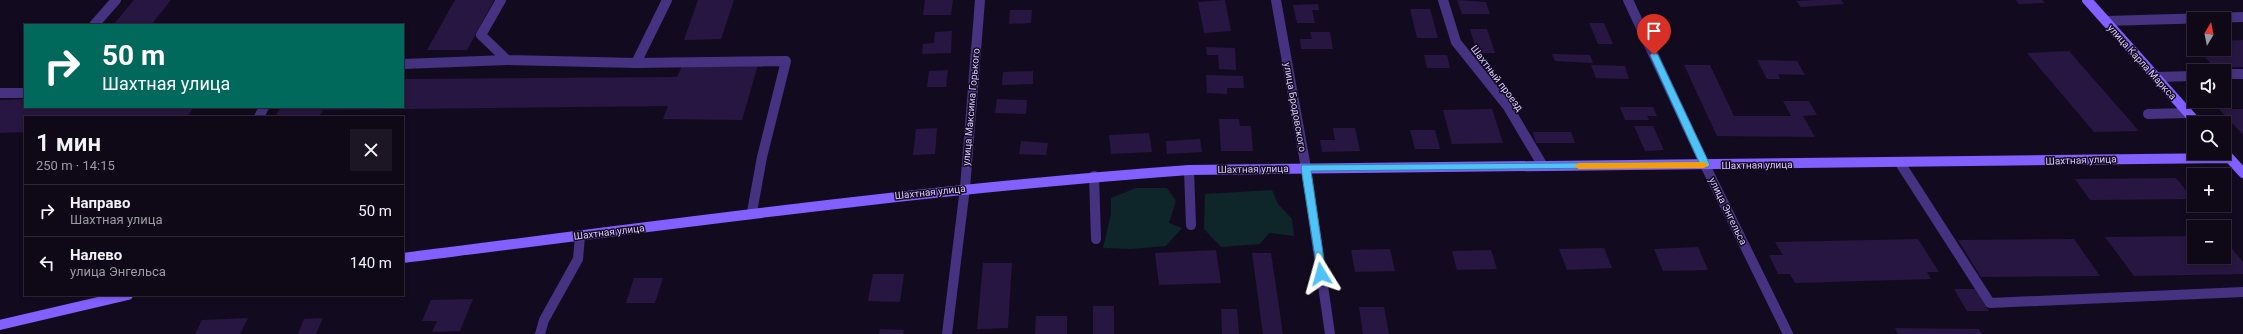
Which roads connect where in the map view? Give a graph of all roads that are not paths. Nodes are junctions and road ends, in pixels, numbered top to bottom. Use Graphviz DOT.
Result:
graph roads {
  1 [pos="116,0"];
  2 [pos="501,0"];
  3 [pos="667,0"];
  4 [pos="980,0"];
  5 [pos="1276,0"];
  6 [pos="1443,0"];
  7 [pos="1628,0"];
  8 [pos="2087,0"];
  9 [pos="2243,17"];
  10 [pos="2106,21"];
  11 [pos="95,24"];
  12 [pos="507,60"];
  13 [pos="636,63"];
  14 [pos="404,64"];
  15 [pos="2231,74"];
  16 [pos="2243,74"];
  17 [pos="2187,76"];
  18 [pos="2156,77"];
  19 [pos="0,93"];
  20 [pos="24,93"];
  21 [pos="2188,113"];
  22 [pos="2148,114"];
  23 [pos="2191,116"];
  24 [pos="2187,156"];
  25 [pos="2231,160"];
  26 [pos="1900,163"];
  27 [pos="1705,165"];
  28 [pos="1543,166"];
  29 [pos="1306,168"];
  30 [pos="1189,170"];
  31 [pos="2243,173"];
  32 [pos="1094,176"];
  33 [pos="965,188"];
  34 [pos="752,212"];
  35 [pos="1191,225"];
  36 [pos="580,236"];
  37 [pos="1096,239"];
  38 [pos="404,258"];
  39 [pos="2243,292"];
  40 [pos="123,296"];
  41 [pos="0,325"];
  42 [pos="540,334"];
  43 [pos="947,334"];
  44 [pos="1330,334"];
  45 [pos="1788,334"];
  1 -- 11 [label="street"];
  2 -- 12 [label="street"];
  3 -- 13 [label="street"];
  4 -- 33 [label="street, улица Максима Горького"];
  5 -- 29 [label="street, улица Бродовского"];
  6 -- 28 [label="street, Шахтный проезд"];
  7 -- 27 [label="street, улица Энгельса"];
  8 -- 10 [label="main road, улица Карла Маркса"];
  9 -- 10 [label="street"];
  10 -- 18 [label="main road, улица Карла Маркса"];
  12 -- 13 [label="street"];
  12 -- 14 [label="street"];
  13 -- 34 [label="street"];
  15 -- 16 [label="street"];
  17 -- 18 [label="street"];
  18 -- 21 [label="main road, улица Карла Маркса"];
  19 -- 20 [label="street"];
  21 -- 22 [label="street"];
  21 -- 23 [label="main road, улица Карла Маркса"];
  24 -- 26 [label="main road, Шахтная улица"];
  25 -- 31 [label="main road"];
  26 -- 27 [label="main road, Шахтная улица"];
  26 -- 39 [label="street"];
  27 -- 28 [label="main road, Шахтная улица"];
  27 -- 45 [label="street, улица Энгельса"];
  28 -- 29 [label="main road, Шахтная улица"];
  29 -- 30 [label="main road, Шахтная улица"];
  29 -- 44 [label="street, улица Бродовского"];
  30 -- 32 [label="main road, Шахтная улица"];
  30 -- 35 [label="street"];
  32 -- 33 [label="main road, Шахтная улица"];
  32 -- 37 [label="street"];
  33 -- 34 [label="main road, Шахтная улица"];
  33 -- 43 [label="street, улица Максима Горького"];
  34 -- 36 [label="main road, Шахтная улица"];
  36 -- 38 [label="main road, Шахтная улица"];
  36 -- 42 [label="street"];
  40 -- 41 [label="main road"];
}
